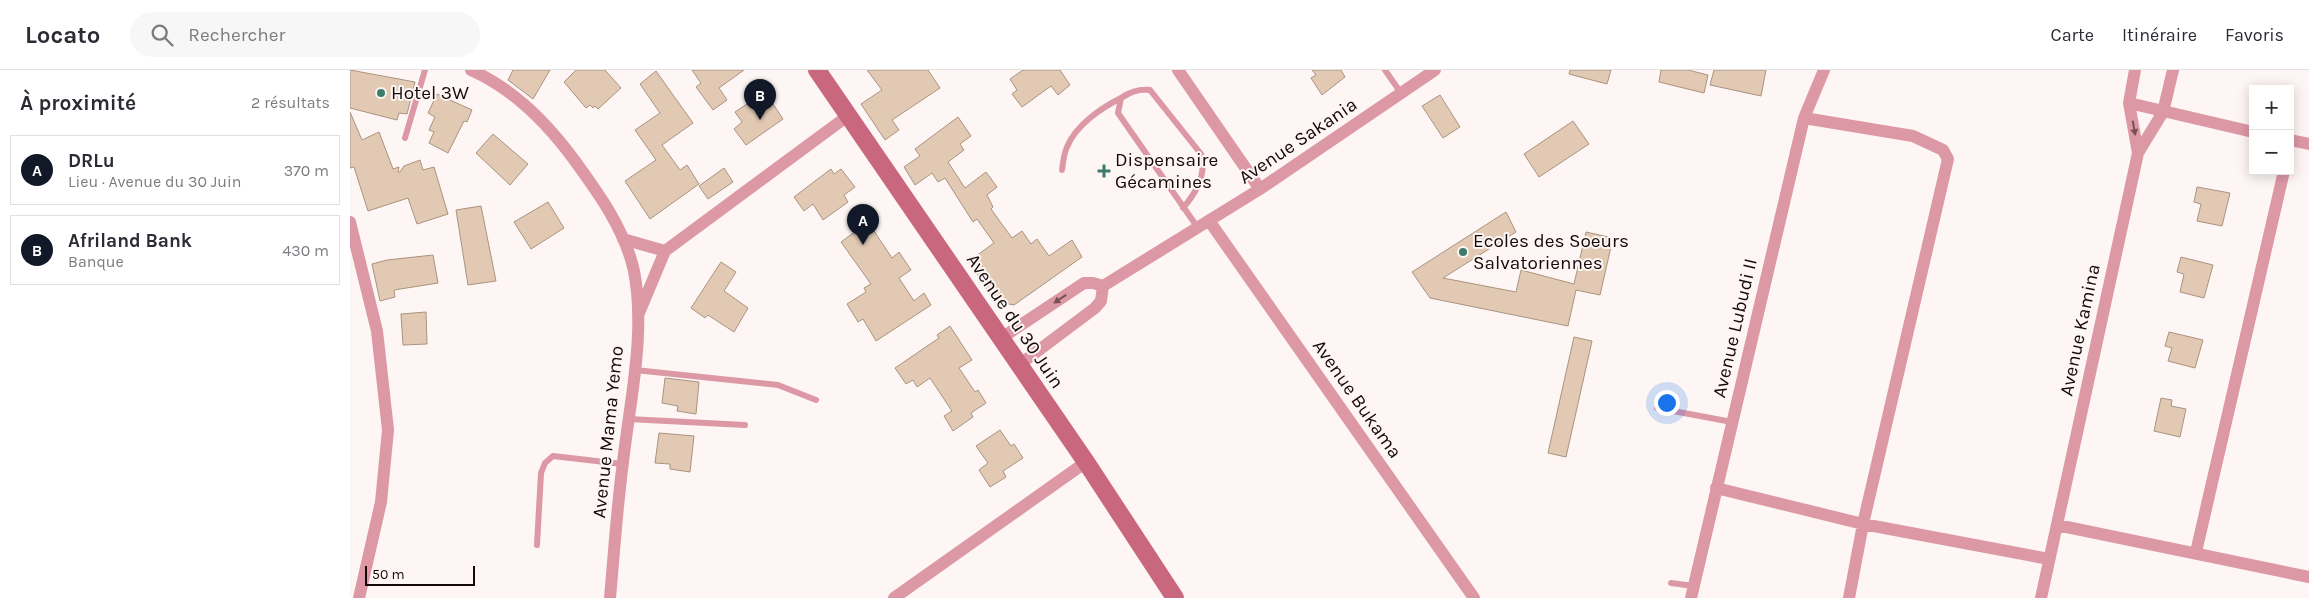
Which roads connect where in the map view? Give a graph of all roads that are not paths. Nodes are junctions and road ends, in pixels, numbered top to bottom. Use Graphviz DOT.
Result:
graph roads {
  1 [pos="425,70"];
  2 [pos="471,70"];
  3 [pos="818,70"];
  4 [pos="1178,70"];
  5 [pos="1385,70"];
  6 [pos="1435,70"];
  7 [pos="1824,70"];
  8 [pos="2135,70"];
  9 [pos="2173,70"];
  10 [pos="1400,93"];
  11 [pos="1121,98"];
  12 [pos="2129,103"];
  13 [pos="2163,112"];
  14 [pos="849,115"];
  15 [pos="1804,118"];
  16 [pos="2249,131"];
  17 [pos="405,138"];
  18 [pos="2294,142"];
  19 [pos="2309,144"];
  20 [pos="2138,153"];
  21 [pos="1062,170"];
  22 [pos="2283,175"];
  23 [pos="1260,189"];
  24 [pos="1182,208"];
  25 [pos="350,222"];
  26 [pos="1210,222"];
  27 [pos="1198,228"];
  28 [pos="623,240"];
  29 [pos="353,243"];
  30 [pos="665,251"];
  31 [pos="1103,286"];
  32 [pos="639,313"];
  33 [pos="1000,339"];
  34 [pos="1019,365"];
  35 [pos="635,370"];
  36 [pos="816,400"];
  37 [pos="1657,408"];
  38 [pos="628,419"];
  39 [pos="1732,422"];
  40 [pos="745,425"];
  41 [pos="1086,462"];
  42 [pos="622,464"];
  43 [pos="1716,488"];
  44 [pos="1863,524"];
  45 [pos="2057,525"];
  46 [pos="536,545"];
  47 [pos="2196,552"];
  48 [pos="2049,559"];
  49 [pos="2309,577"];
  50 [pos="1671,583"];
  51 [pos="1693,592"];
  52 [pos="359,598"];
  53 [pos="610,598"];
  54 [pos="894,598"];
  55 [pos="1175,598"];
  56 [pos="1474,598"];
  57 [pos="1850,598"];
  58 [pos="2041,598"];
  1 -- 17 [label="lane"];
  2 -- 28 [label="street, Avenue Mama Yemo"];
  3 -- 14 [label="street, Avenue du 30 Juin"];
  4 -- 23 [label="street"];
  5 -- 10 [label="lane"];
  6 -- 10 [label="street, Avenue Sakania"];
  7 -- 15 [label="street, Avenue Lubudi II"];
  8 -- 12 [label="street, Avenue Kamina"];
  9 -- 13 [label="street"];
  10 -- 23 [label="street, Avenue Sakania"];
  11 -- 21 [label="lane"];
  11 -- 24 [label="lane"];
  11 -- 24 [label="lane"];
  12 -- 13 [label="street"];
  12 -- 20 [label="street, Avenue Kamina, one-way"];
  13 -- 16 [label="street"];
  13 -- 20 [label="street"];
  14 -- 30 [label="street"];
  14 -- 33 [label="street, Avenue du 30 Juin"];
  15 -- 39 [label="street, Avenue Lubudi II"];
  15 -- 44 [label="street"];
  18 -- 19 [label="street"];
  20 -- 45 [label="street, Avenue Kamina"];
  22 -- 47 [label="street"];
  23 -- 26 [label="street, Avenue Sakania"];
  24 -- 27 [label="lane"];
  25 -- 29 [label="street"];
  26 -- 27 [label="street, Avenue Sakania"];
  26 -- 56 [label="street, Avenue Bukama"];
  27 -- 31 [label="street, Avenue Sakania"];
  28 -- 30 [label="street"];
  28 -- 32 [label="street, Avenue Mama Yemo"];
  29 -- 52 [label="street"];
  30 -- 32 [label="street"];
  31 -- 33 [label="street, one-way"];
  31 -- 34 [label="street"];
  32 -- 35 [label="street, Avenue Mama Yemo"];
  33 -- 34 [label="street, Avenue du 30 Juin"];
  34 -- 41 [label="street, Avenue du 30 Juin"];
  35 -- 36 [label="lane"];
  35 -- 38 [label="street, Avenue Mama Yemo"];
  37 -- 39 [label="lane"];
  38 -- 40 [label="lane"];
  38 -- 42 [label="street, Avenue Mama Yemo"];
  39 -- 43 [label="street, Avenue Lubudi II"];
  41 -- 54 [label="street"];
  41 -- 55 [label="street, Avenue du 30 Juin"];
  42 -- 46 [label="lane"];
  42 -- 53 [label="street, Avenue Mama Yemo"];
  43 -- 44 [label="street"];
  43 -- 51 [label="street, Avenue Lubudi II"];
  44 -- 48 [label="street"];
  44 -- 57 [label="street"];
  45 -- 47 [label="street"];
  45 -- 48 [label="street, Avenue Kamina"];
  47 -- 49 [label="street"];
  48 -- 58 [label="street, Avenue Kamina"];
  50 -- 51 [label="lane"];
}
